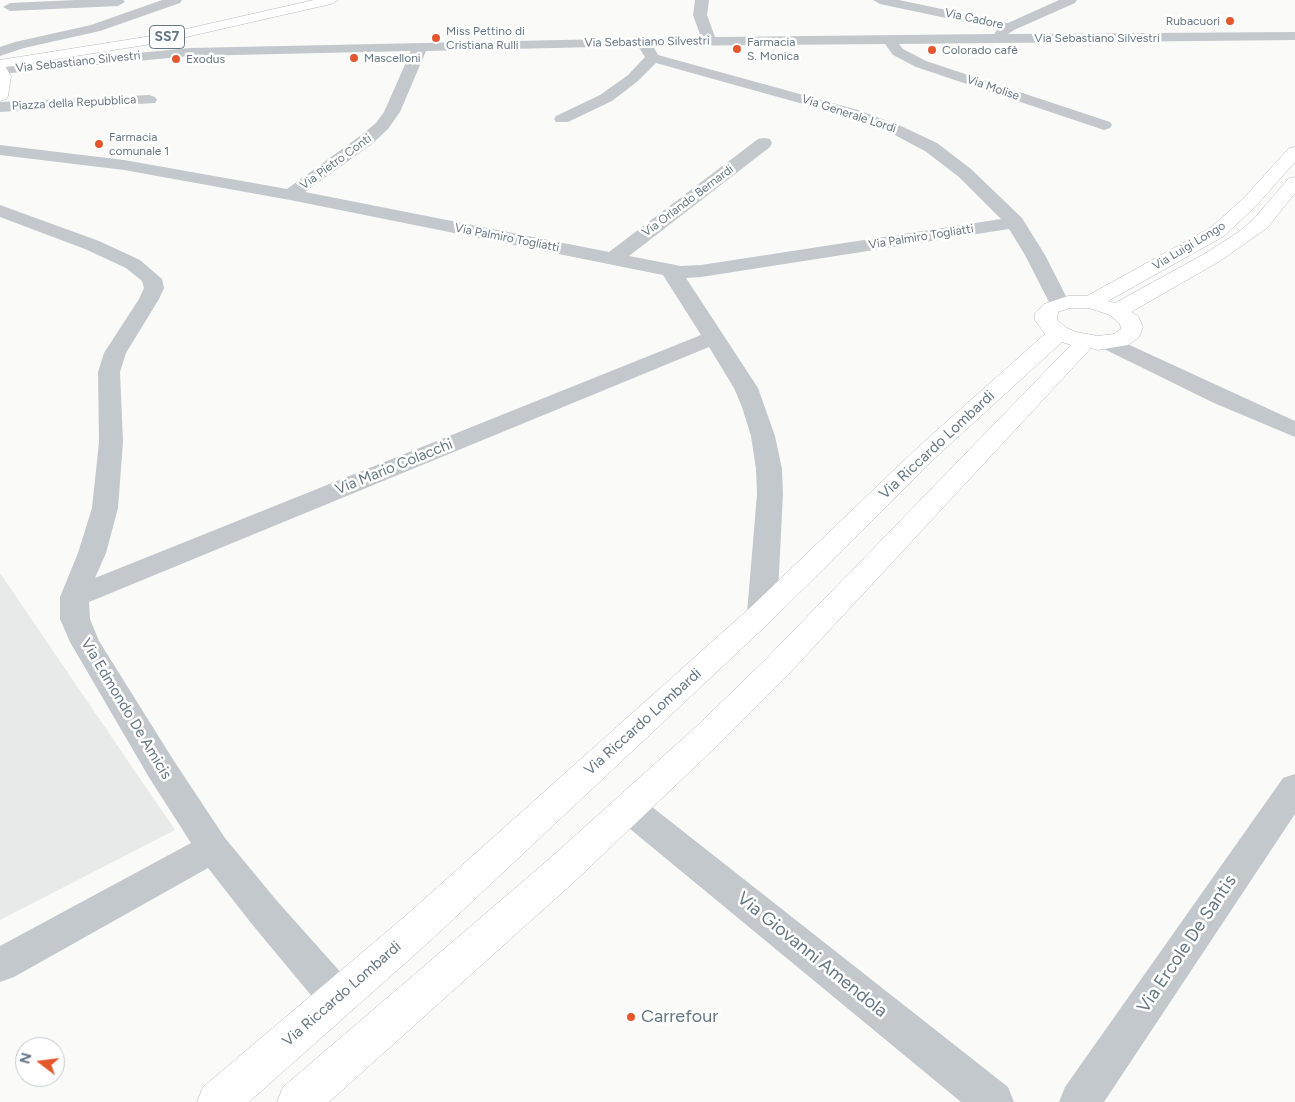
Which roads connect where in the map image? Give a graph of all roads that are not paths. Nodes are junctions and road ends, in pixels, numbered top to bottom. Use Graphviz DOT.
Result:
graph roads {
  1 [pos="175,0"];
  2 [pos="331,0"];
  3 [pos="702,0"];
  4 [pos="880,0"];
  5 [pos="118,1"];
  6 [pos="1065,1"];
  7 [pos="10,7"];
  8 [pos="107,23"];
  9 [pos="1009,27"];
  10 [pos="1295,36"];
  11 [pos="1000,39"];
  12 [pos="890,40"];
  13 [pos="709,41"];
  14 [pos="643,42"];
  15 [pos="420,47"];
  16 [pos="0,52"];
  17 [pos="653,58"];
  18 [pos="0,68"];
  19 [pos="0,96"];
  20 [pos="149,100"];
  21 [pos="0,107"];
  22 [pos="562,119"];
  23 [pos="1104,125"];
  24 [pos="764,143"];
  25 [pos="0,150"];
  26 [pos="1295,152"];
  27 [pos="1295,182"];
  28 [pos="290,195"];
  29 [pos="0,211"];
  30 [pos="1015,222"];
  31 [pos="612,259"];
  32 [pos="671,270"];
  33 [pos="1091,302"];
  34 [pos="1117,311"];
  35 [pos="1078,330"];
  36 [pos="715,337"];
  37 [pos="1295,430"];
  38 [pos="74,597"];
  39 [pos="762,613"];
  40 [pos="1295,787"];
  41 [pos="630,808"];
  42 [pos="214,848"];
  43 [pos="0,965"];
  44 [pos="338,998"];
  45 [pos="218,1102"];
  46 [pos="298,1102"];
  47 [pos="993,1102"];
  48 [pos="1080,1102"];
  1 -- 8 [label="street"];
  2 -- 18 [label="main road, SS7"];
  3 -- 13 [label="street"];
  4 -- 9 [label="street, Via Cadore"];
  5 -- 7 [label="street"];
  5 -- 8 [label="street"];
  6 -- 9 [label="street"];
  8 -- 16 [label="street"];
  9 -- 11 [label="street"];
  10 -- 11 [label="street, Via Sebastiano Silvestri"];
  11 -- 12 [label="street, Via Sebastiano Silvestri"];
  12 -- 13 [label="street, Via Sebastiano Silvestri"];
  12 -- 23 [label="street, Via Molise"];
  13 -- 14 [label="street, Via Sebastiano Silvestri"];
  14 -- 15 [label="street, Via Sebastiano Silvestri"];
  14 -- 17 [label="street"];
  15 -- 18 [label="street, Via Sebastiano Silvestri"];
  15 -- 28 [label="street, Via Pietro Conti"];
  17 -- 22 [label="street"];
  17 -- 30 [label="street, Via Generale Lordi"];
  18 -- 19 [label="main road"];
  20 -- 21 [label="street, Piazza della Repubblica"];
  24 -- 31 [label="street, Via Orlando Bernardi"];
  25 -- 28 [label="street, Via Palmiro Togliatti"];
  26 -- 33 [label="main road, Via Luigi Longo"];
  27 -- 34 [label="main road, Via Luigi Longo"];
  28 -- 31 [label="street, Via Palmiro Togliatti"];
  29 -- 38 [label="street, Via Edmondo De Amicis"];
  30 -- 32 [label="street, Via Palmiro Togliatti"];
  30 -- 35 [label="street, Via Generale Lordi"];
  31 -- 32 [label="street, Via Palmiro Togliatti"];
  32 -- 36 [label="street"];
  33 -- 34 [label="main road"];
  33 -- 35 [label="main road"];
  34 -- 35 [label="main road"];
  35 -- 37 [label="street"];
  35 -- 39 [label="main road, Via Riccardo Lombardi"];
  35 -- 41 [label="main road"];
  36 -- 38 [label="street, Via Mario Colacchi"];
  36 -- 39 [label="street"];
  38 -- 42 [label="street, Via Edmondo De Amicis"];
  39 -- 44 [label="main road, Via Riccardo Lombardi"];
  40 -- 48 [label="street, Via Ercole De Santis"];
  41 -- 46 [label="main road"];
  41 -- 47 [label="street, Via Giovanni Amendola"];
  42 -- 43 [label="street"];
  42 -- 44 [label="street, Via Edmondo De Amicis"];
  44 -- 45 [label="main road, Via Riccardo Lombardi"];
}
